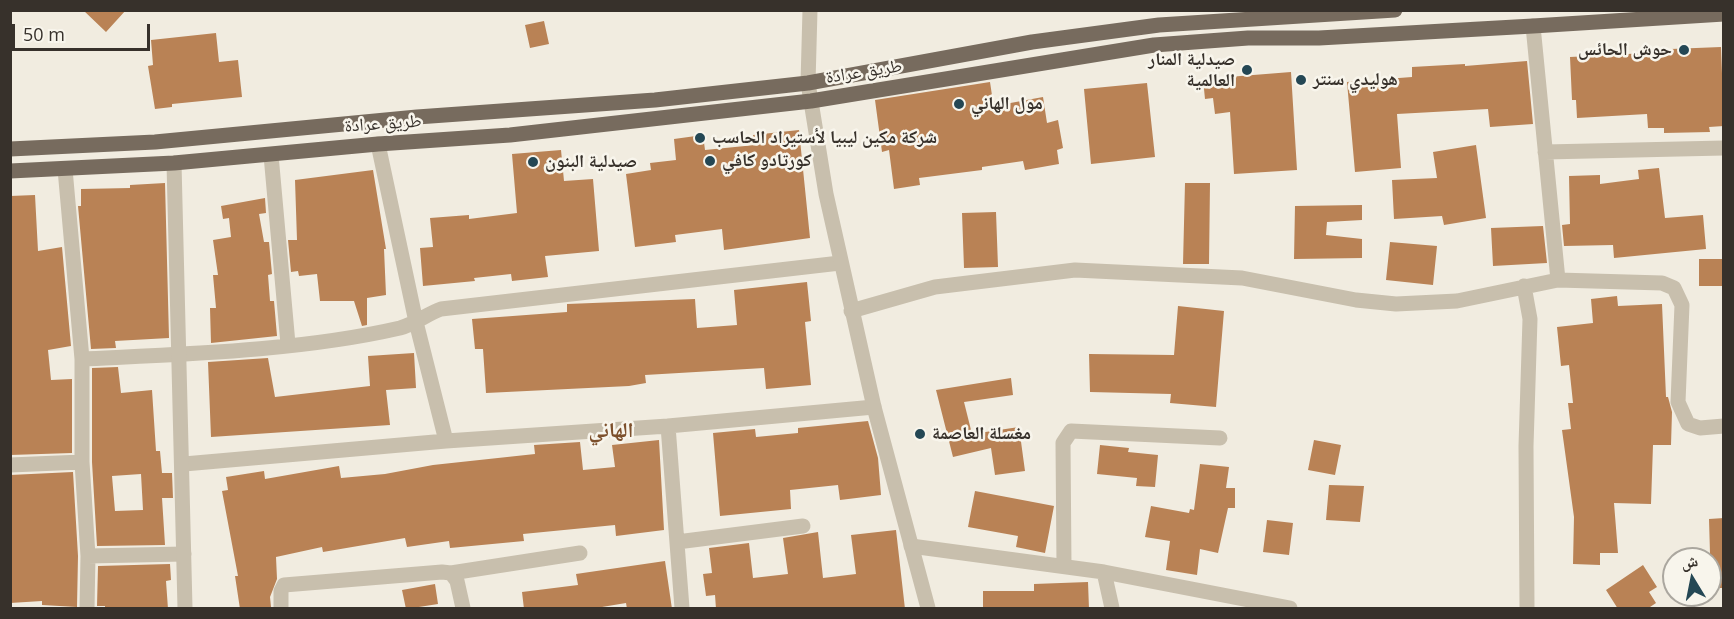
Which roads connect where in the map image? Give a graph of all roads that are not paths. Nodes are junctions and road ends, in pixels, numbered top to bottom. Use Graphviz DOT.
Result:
graph roads {
  1 [pos="810,10"];
  2 [pos="1395,10"];
  3 [pos="1359,12"];
  4 [pos="1724,14"];
  5 [pos="1533,26"];
  6 [pos="808,83"];
  7 [pos="811,102"];
  8 [pos="378,144"];
  9 [pos="1724,148"];
  10 [pos="10,149"];
  11 [pos="1545,152"];
  12 [pos="271,155"];
  13 [pos="174,163"];
  14 [pos="65,169"];
  15 [pos="10,171"];
  16 [pos="840,263"];
  17 [pos="1558,280"];
  18 [pos="1524,286"];
  19 [pos="851,311"];
  20 [pos="416,322"];
  21 [pos="288,344"];
  22 [pos="178,354"];
  23 [pos="82,359"];
  24 [pos="874,407"];
  25 [pos="668,426"];
  26 [pos="1724,426"];
  27 [pos="1220,438"];
  28 [pos="446,441"];
  29 [pos="82,462"];
  30 [pos="184,464"];
  31 [pos="10,465"];
  32 [pos="803,526"];
  33 [pos="677,542"];
  34 [pos="911,546"];
  35 [pos="184,554"];
  36 [pos="580,554"];
  37 [pos="88,556"];
  38 [pos="1064,566"];
  39 [pos="1104,572"];
  40 [pos="451,573"];
  41 [pos="87,609"];
  42 [pos="185,609"];
  43 [pos="281,609"];
  44 [pos="463,609"];
  45 [pos="682,609"];
  46 [pos="928,609"];
  47 [pos="1112,609"];
  48 [pos="1290,609"];
  49 [pos="1527,609"];
  1 -- 6 [label="street"];
  2 -- 3 [label="main road, طريق عرادة"];
  3 -- 6 [label="main road, طريق عرادة"];
  4 -- 5 [label="main road, طريق عرادة"];
  5 -- 7 [label="main road, طريق عرادة"];
  5 -- 11 [label="street"];
  6 -- 7 [label="street"];
  6 -- 10 [label="main road, طريق عرادة"];
  7 -- 8 [label="main road, طريق عرادة"];
  7 -- 16 [label="street"];
  8 -- 12 [label="main road, طريق عرادة"];
  8 -- 20 [label="street"];
  9 -- 11 [label="street"];
  11 -- 17 [label="street"];
  12 -- 13 [label="main road, طريق عرادة"];
  12 -- 21 [label="street"];
  13 -- 14 [label="main road, طريق عرادة"];
  13 -- 22 [label="street"];
  14 -- 15 [label="main road, طريق عرادة"];
  14 -- 23 [label="street"];
  16 -- 19 [label="street"];
  16 -- 20 [label="street"];
  17 -- 18 [label="street"];
  17 -- 26 [label="street"];
  18 -- 19 [label="street"];
  18 -- 49 [label="street"];
  19 -- 24 [label="street"];
  20 -- 21 [label="street"];
  20 -- 28 [label="street"];
  21 -- 22 [label="street"];
  22 -- 23 [label="street"];
  22 -- 30 [label="street"];
  23 -- 29 [label="street"];
  24 -- 25 [label="street"];
  24 -- 34 [label="street"];
  25 -- 28 [label="street"];
  25 -- 33 [label="street"];
  27 -- 38 [label="street"];
  28 -- 30 [label="street"];
  29 -- 31 [label="street"];
  29 -- 37 [label="street"];
  30 -- 35 [label="street"];
  32 -- 33 [label="street"];
  33 -- 45 [label="street"];
  34 -- 38 [label="street"];
  34 -- 46 [label="street"];
  35 -- 37 [label="street"];
  35 -- 42 [label="street"];
  36 -- 40 [label="street"];
  37 -- 41 [label="street"];
  38 -- 39 [label="street"];
  39 -- 47 [label="street"];
  39 -- 48 [label="street"];
  40 -- 43 [label="street"];
  40 -- 44 [label="street"];
}
